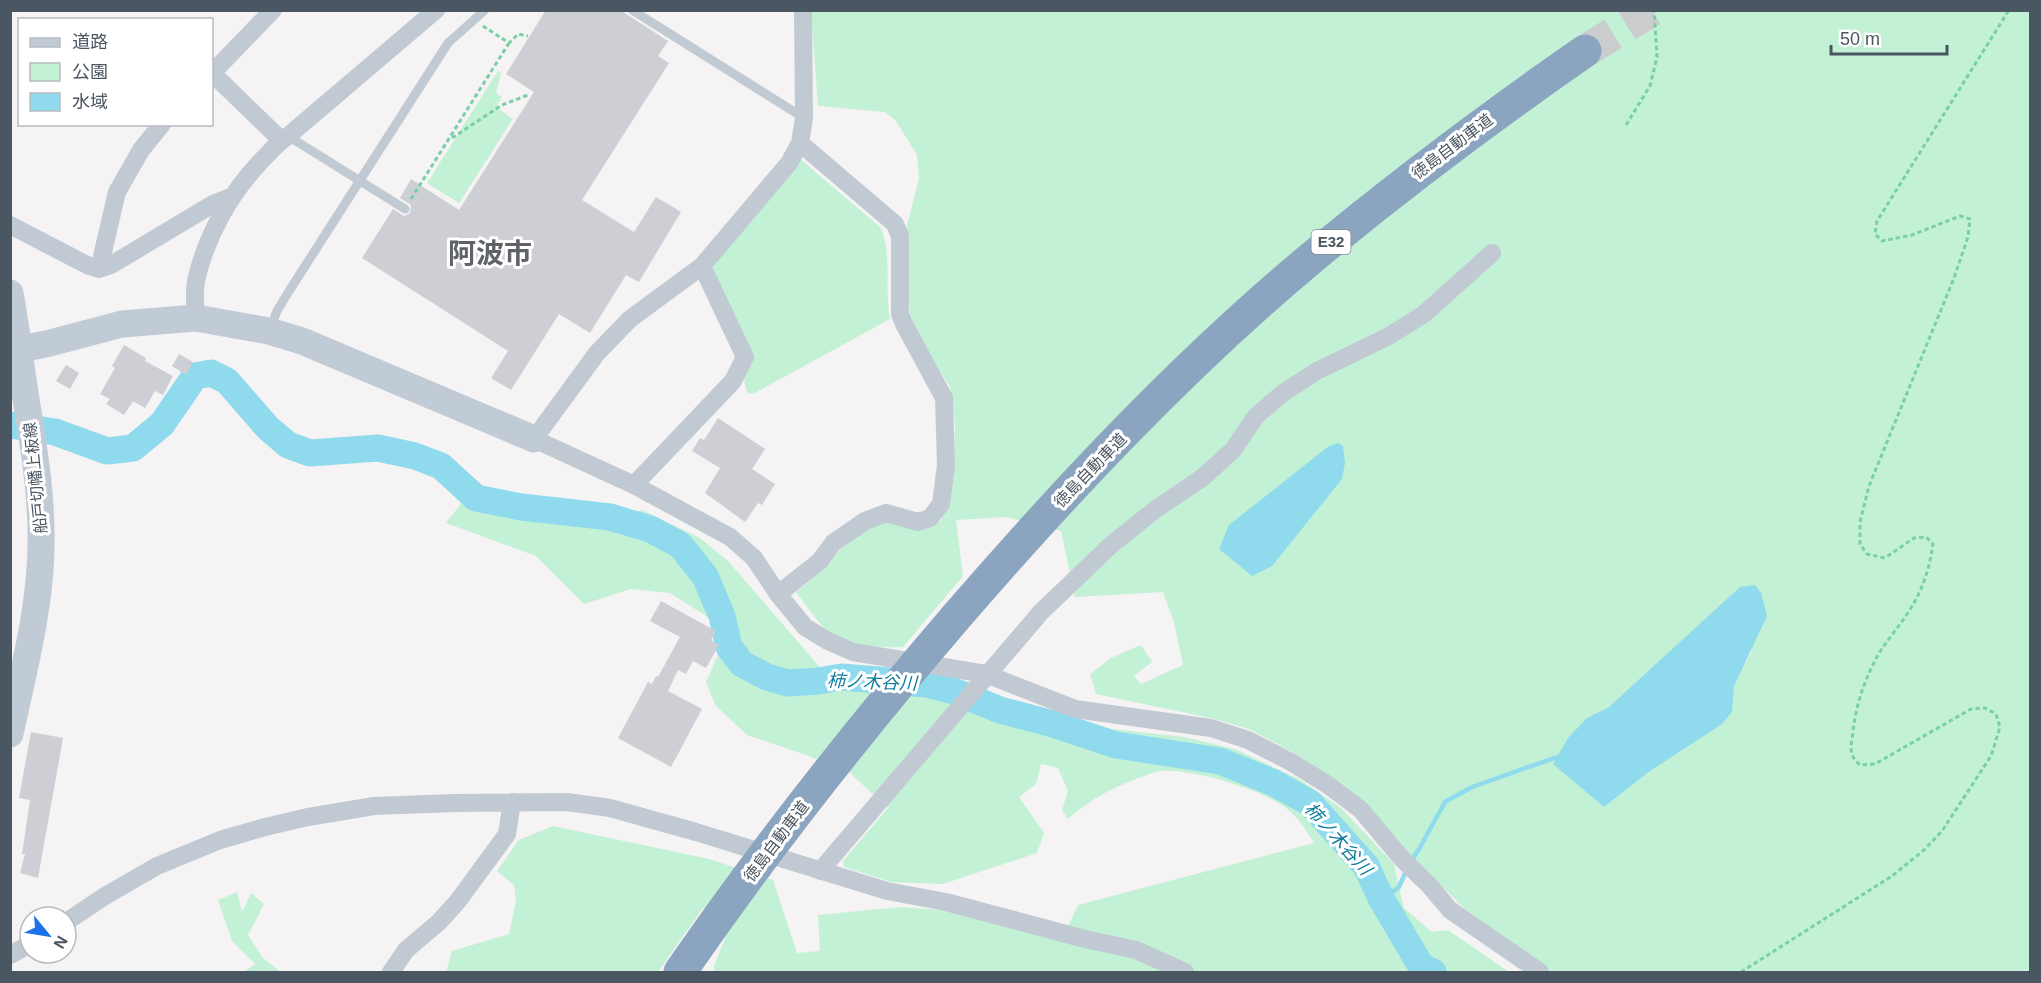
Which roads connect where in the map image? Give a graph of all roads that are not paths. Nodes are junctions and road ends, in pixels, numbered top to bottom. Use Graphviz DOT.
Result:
graph roads {
  1 [pos="273,10"];
  2 [pos="436,10"];
  3 [pos="485,10"];
  4 [pos="632,10"];
  5 [pos="802,10"];
  6 [pos="1585,51"];
  7 [pos="213,72"];
  8 [pos="213,74"];
  9 [pos="804,118"];
  10 [pos="160,126"];
  11 [pos="284,138"];
  12 [pos="800,144"];
  13 [pos="359,180"];
  14 [pos="231,197"];
  15 [pos="405,209"];
  16 [pos="10,225"];
  17 [pos="1492,253"];
  18 [pos="702,266"];
  19 [pos="99,269"];
  20 [pos="10,293"];
  21 [pos="196,318"];
  22 [pos="269,331"];
  23 [pos="15,351"];
  24 [pos="534,439"];
  25 [pos="634,485"];
  26 [pos="778,594"];
  27 [pos="987,674"];
  28 [pos="10,734"];
  29 [pos="512,802"];
  30 [pos="820,871"];
  31 [pos="78,914"];
  32 [pos="391,972"];
  33 [pos="680,972"];
  34 [pos="1185,972"];
  35 [pos="1540,972"];
  1 -- 7 [label="street"];
  2 -- 11 [label="street"];
  3 -- 13 [label="lane"];
  4 -- 9 [label="lane"];
  5 -- 9 [label="street"];
  6 -- 33 [label="highway, 徳島自動車道 / E32"];
  8 -- 11 [label="street"];
  9 -- 12 [label="street"];
  10 -- 19 [label="street"];
  11 -- 13 [label="lane"];
  11 -- 14 [label="street"];
  12 -- 18 [label="street"];
  12 -- 26 [label="street"];
  13 -- 15 [label="lane"];
  13 -- 22 [label="lane"];
  14 -- 19 [label="street"];
  14 -- 21 [label="street"];
  16 -- 19 [label="street"];
  17 -- 27 [label="street"];
  18 -- 24 [label="street"];
  18 -- 25 [label="street"];
  20 -- 23 [label="street, 船戸切幡上板線"];
  21 -- 22 [label="street"];
  21 -- 23 [label="street"];
  22 -- 24 [label="street"];
  23 -- 28 [label="street, 船戸切幡上板線"];
  24 -- 25 [label="street"];
  25 -- 26 [label="street"];
  26 -- 27 [label="street"];
  27 -- 30 [label="street"];
  27 -- 35 [label="street"];
  29 -- 30 [label="street"];
  29 -- 31 [label="street"];
  29 -- 32 [label="street"];
  30 -- 34 [label="street"];
}
